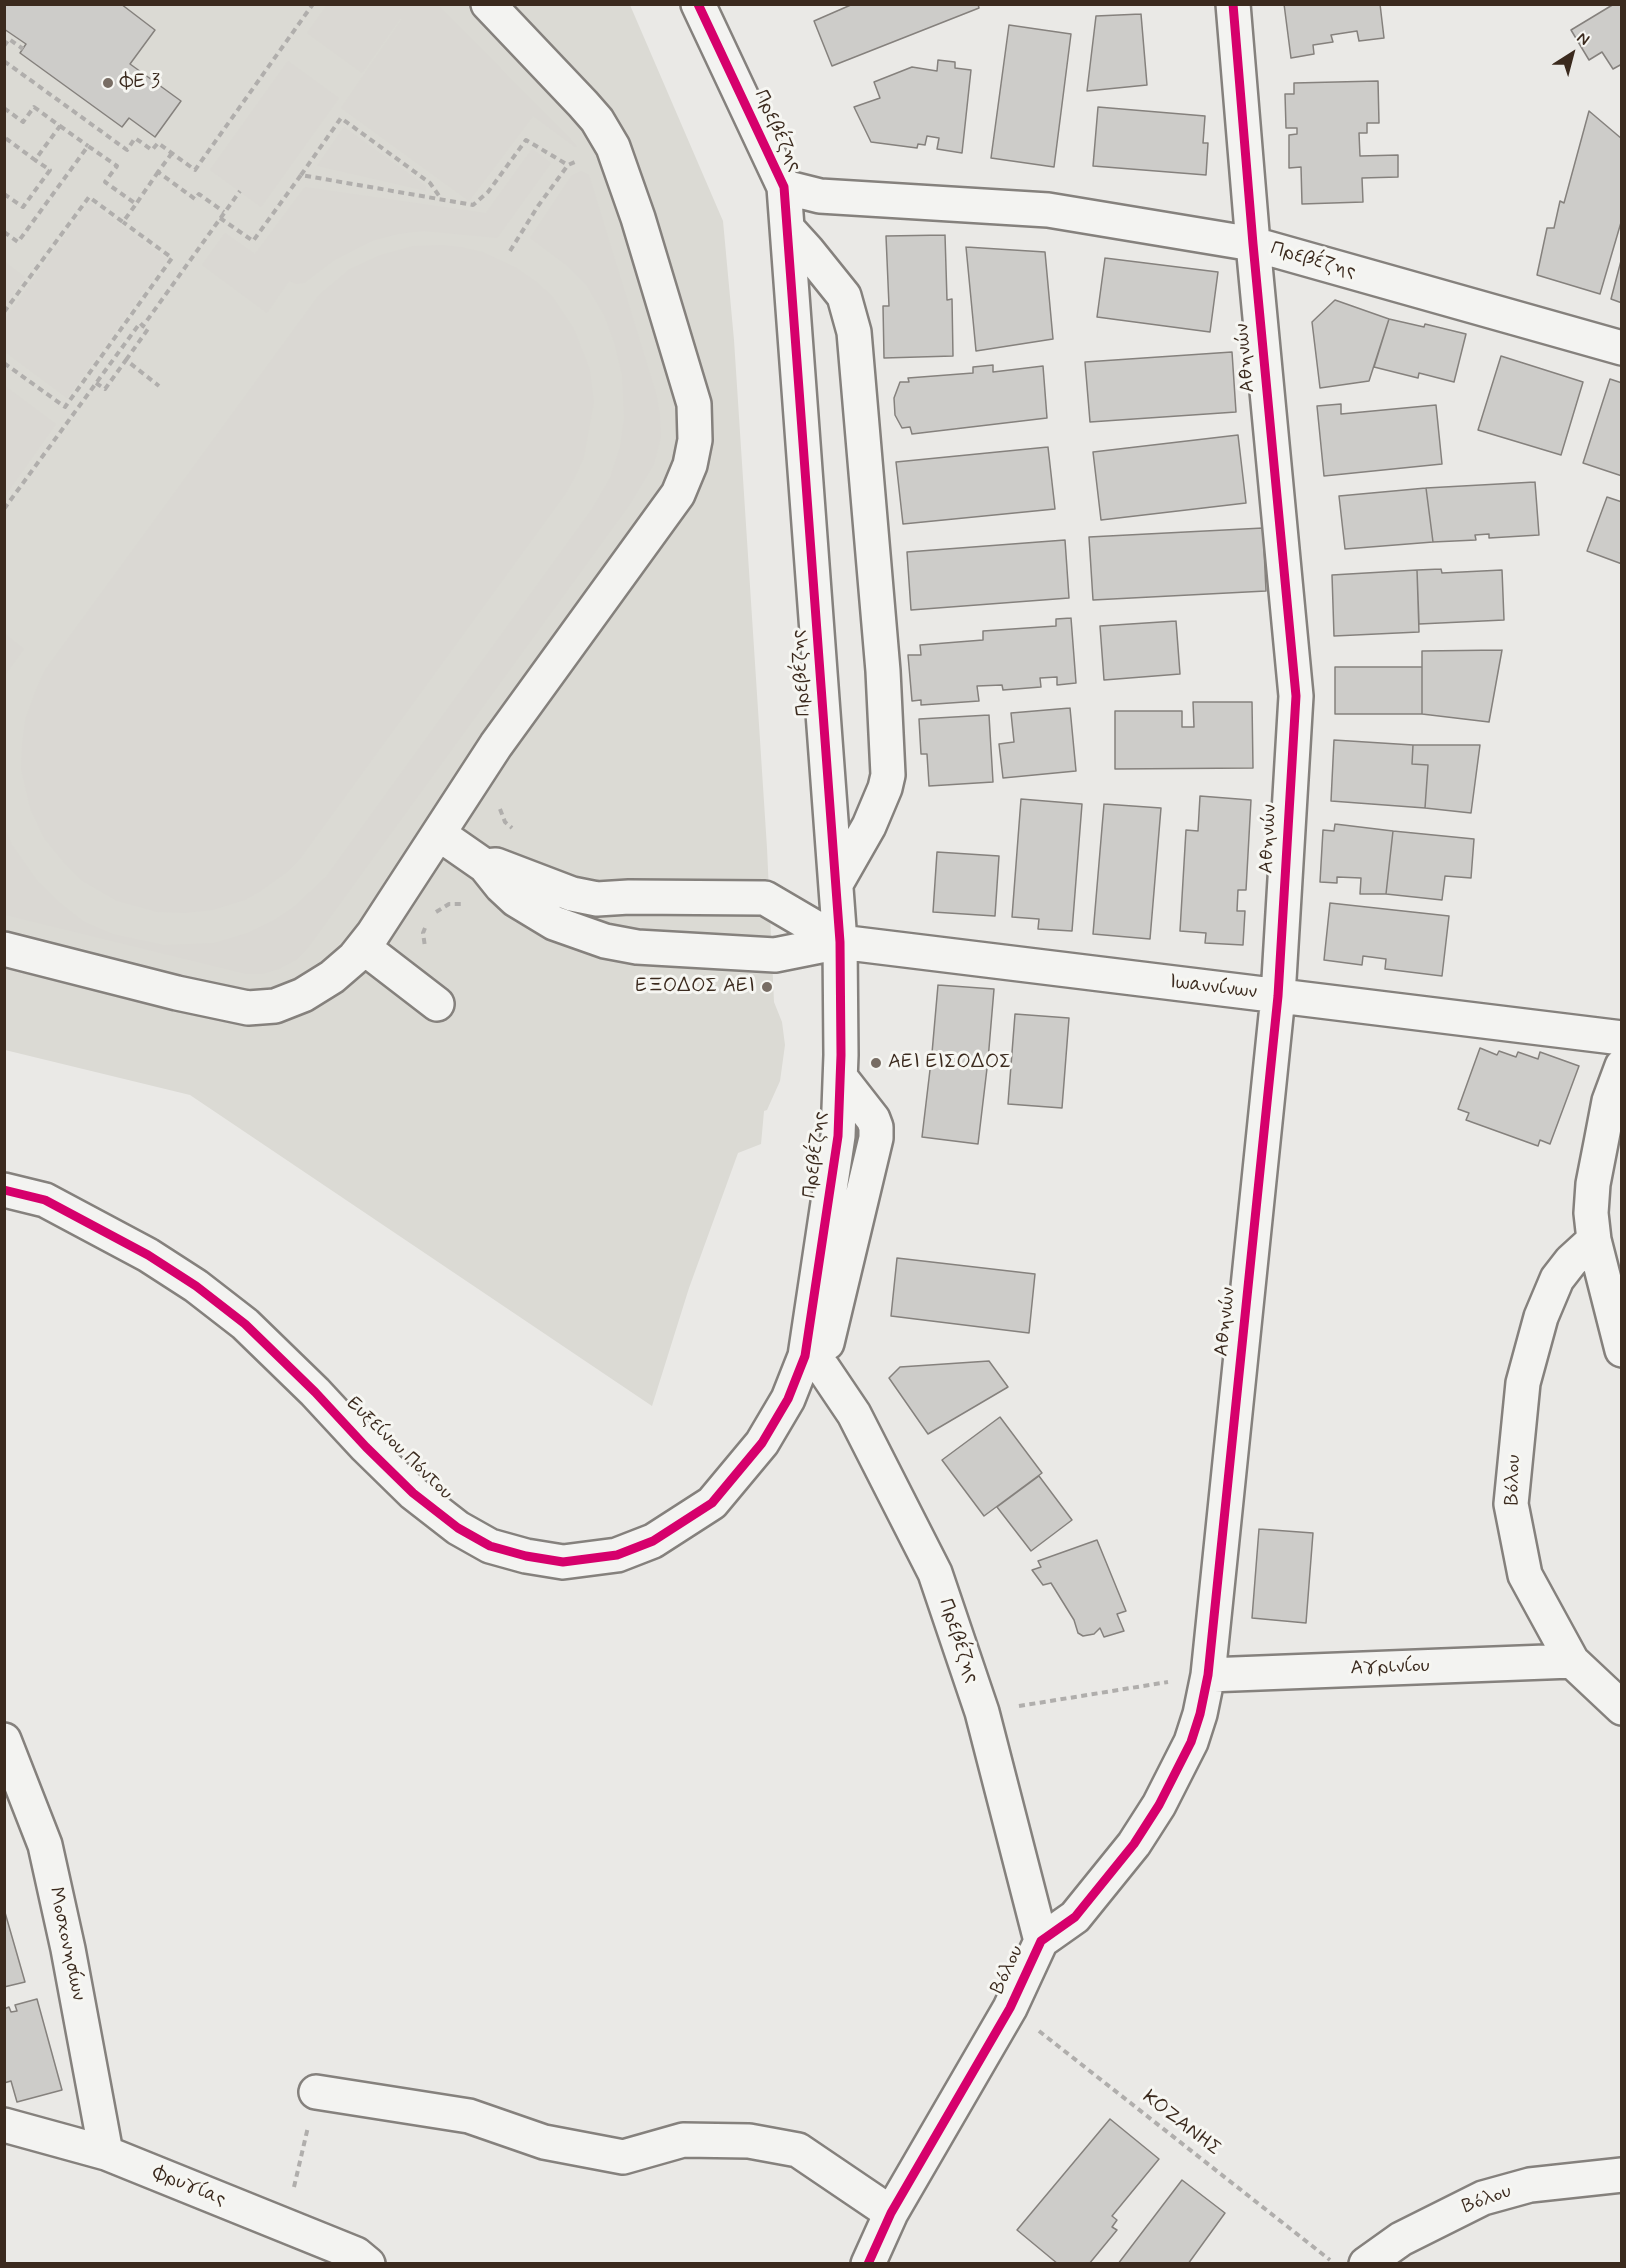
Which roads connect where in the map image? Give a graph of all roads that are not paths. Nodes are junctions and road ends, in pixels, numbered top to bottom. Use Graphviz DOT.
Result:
graph roads {
  1 [pos="488,4"];
  2 [pos="698,4"];
  3 [pos="1233,4"];
  4 [pos="784,187"];
  5 [pos="786,228"];
  6 [pos="1253,244"];
  7 [pos="1622,348"];
  8 [pos="439,834"];
  9 [pos="485,866"];
  10 [pos="837,882"];
  11 [pos="840,942"];
  12 [pos="363,947"];
  13 [pos="4,949"];
  14 [pos="1278,996"];
  15 [pos="437,1004"];
  16 [pos="1622,1038"];
  17 [pos="1622,1066"];
  18 [pos="4,1191"];
  19 [pos="1594,1240"];
  20 [pos="1622,1350"];
  21 [pos="812,1360"];
  22 [pos="1572,1661"];
  23 [pos="1208,1675"];
  24 [pos="1622,1708"];
  25 [pos="4,1740"];
  26 [pos="1041,1941"];
  27 [pos="316,2091"];
  28 [pos="4,2125"];
  29 [pos="106,2153"];
  30 [pos="1622,2175"];
  31 [pos="891,2213"];
  32 [pos="368,2264"];
  33 [pos="867,2264"];
  34 [pos="1366,2264"];
  1 -- 8 [label="street"];
  2 -- 4 [label="street, Πρεβέζης"];
  3 -- 6 [label="street, Αθηνών"];
  4 -- 5 [label="street, Πρεβέζης"];
  4 -- 6 [label="street, Πρεβέζης"];
  5 -- 10 [label="street, Πρεβέζης"];
  5 -- 10 [label="street"];
  6 -- 7 [label="street, Πρεβέζης"];
  6 -- 14 [label="street, Αθηνών"];
  8 -- 9 [label="street"];
  8 -- 12 [label="street"];
  9 -- 11 [label="street"];
  9 -- 11 [label="street"];
  10 -- 11 [label="street, Πρεβέζης"];
  11 -- 14 [label="street, Ιωαννίνων"];
  11 -- 21 [label="street, Πρεβέζης"];
  12 -- 13 [label="street"];
  12 -- 15 [label="street"];
  14 -- 16 [label="street, Ιωαννίνων"];
  14 -- 23 [label="street, Αθηνών"];
  17 -- 19 [label="street"];
  18 -- 21 [label="street, Ευξείνου Πόντου"];
  19 -- 20 [label="street"];
  19 -- 22 [label="street, Βόλου"];
  21 -- 26 [label="street, Πρεβέζης"];
  22 -- 23 [label="street, Αγρινίου"];
  22 -- 24 [label="street, Βόλου"];
  23 -- 26 [label="street, Βόλου"];
  25 -- 29 [label="street, Mοσχονησίων"];
  26 -- 31 [label="street, Βόλου"];
  27 -- 31 [label="street"];
  28 -- 29 [label="street, Φρυγίας"];
  29 -- 32 [label="street, Φρυγίας"];
  30 -- 34 [label="street, Βόλου"];
  31 -- 33 [label="street, Βόλου"];
}
